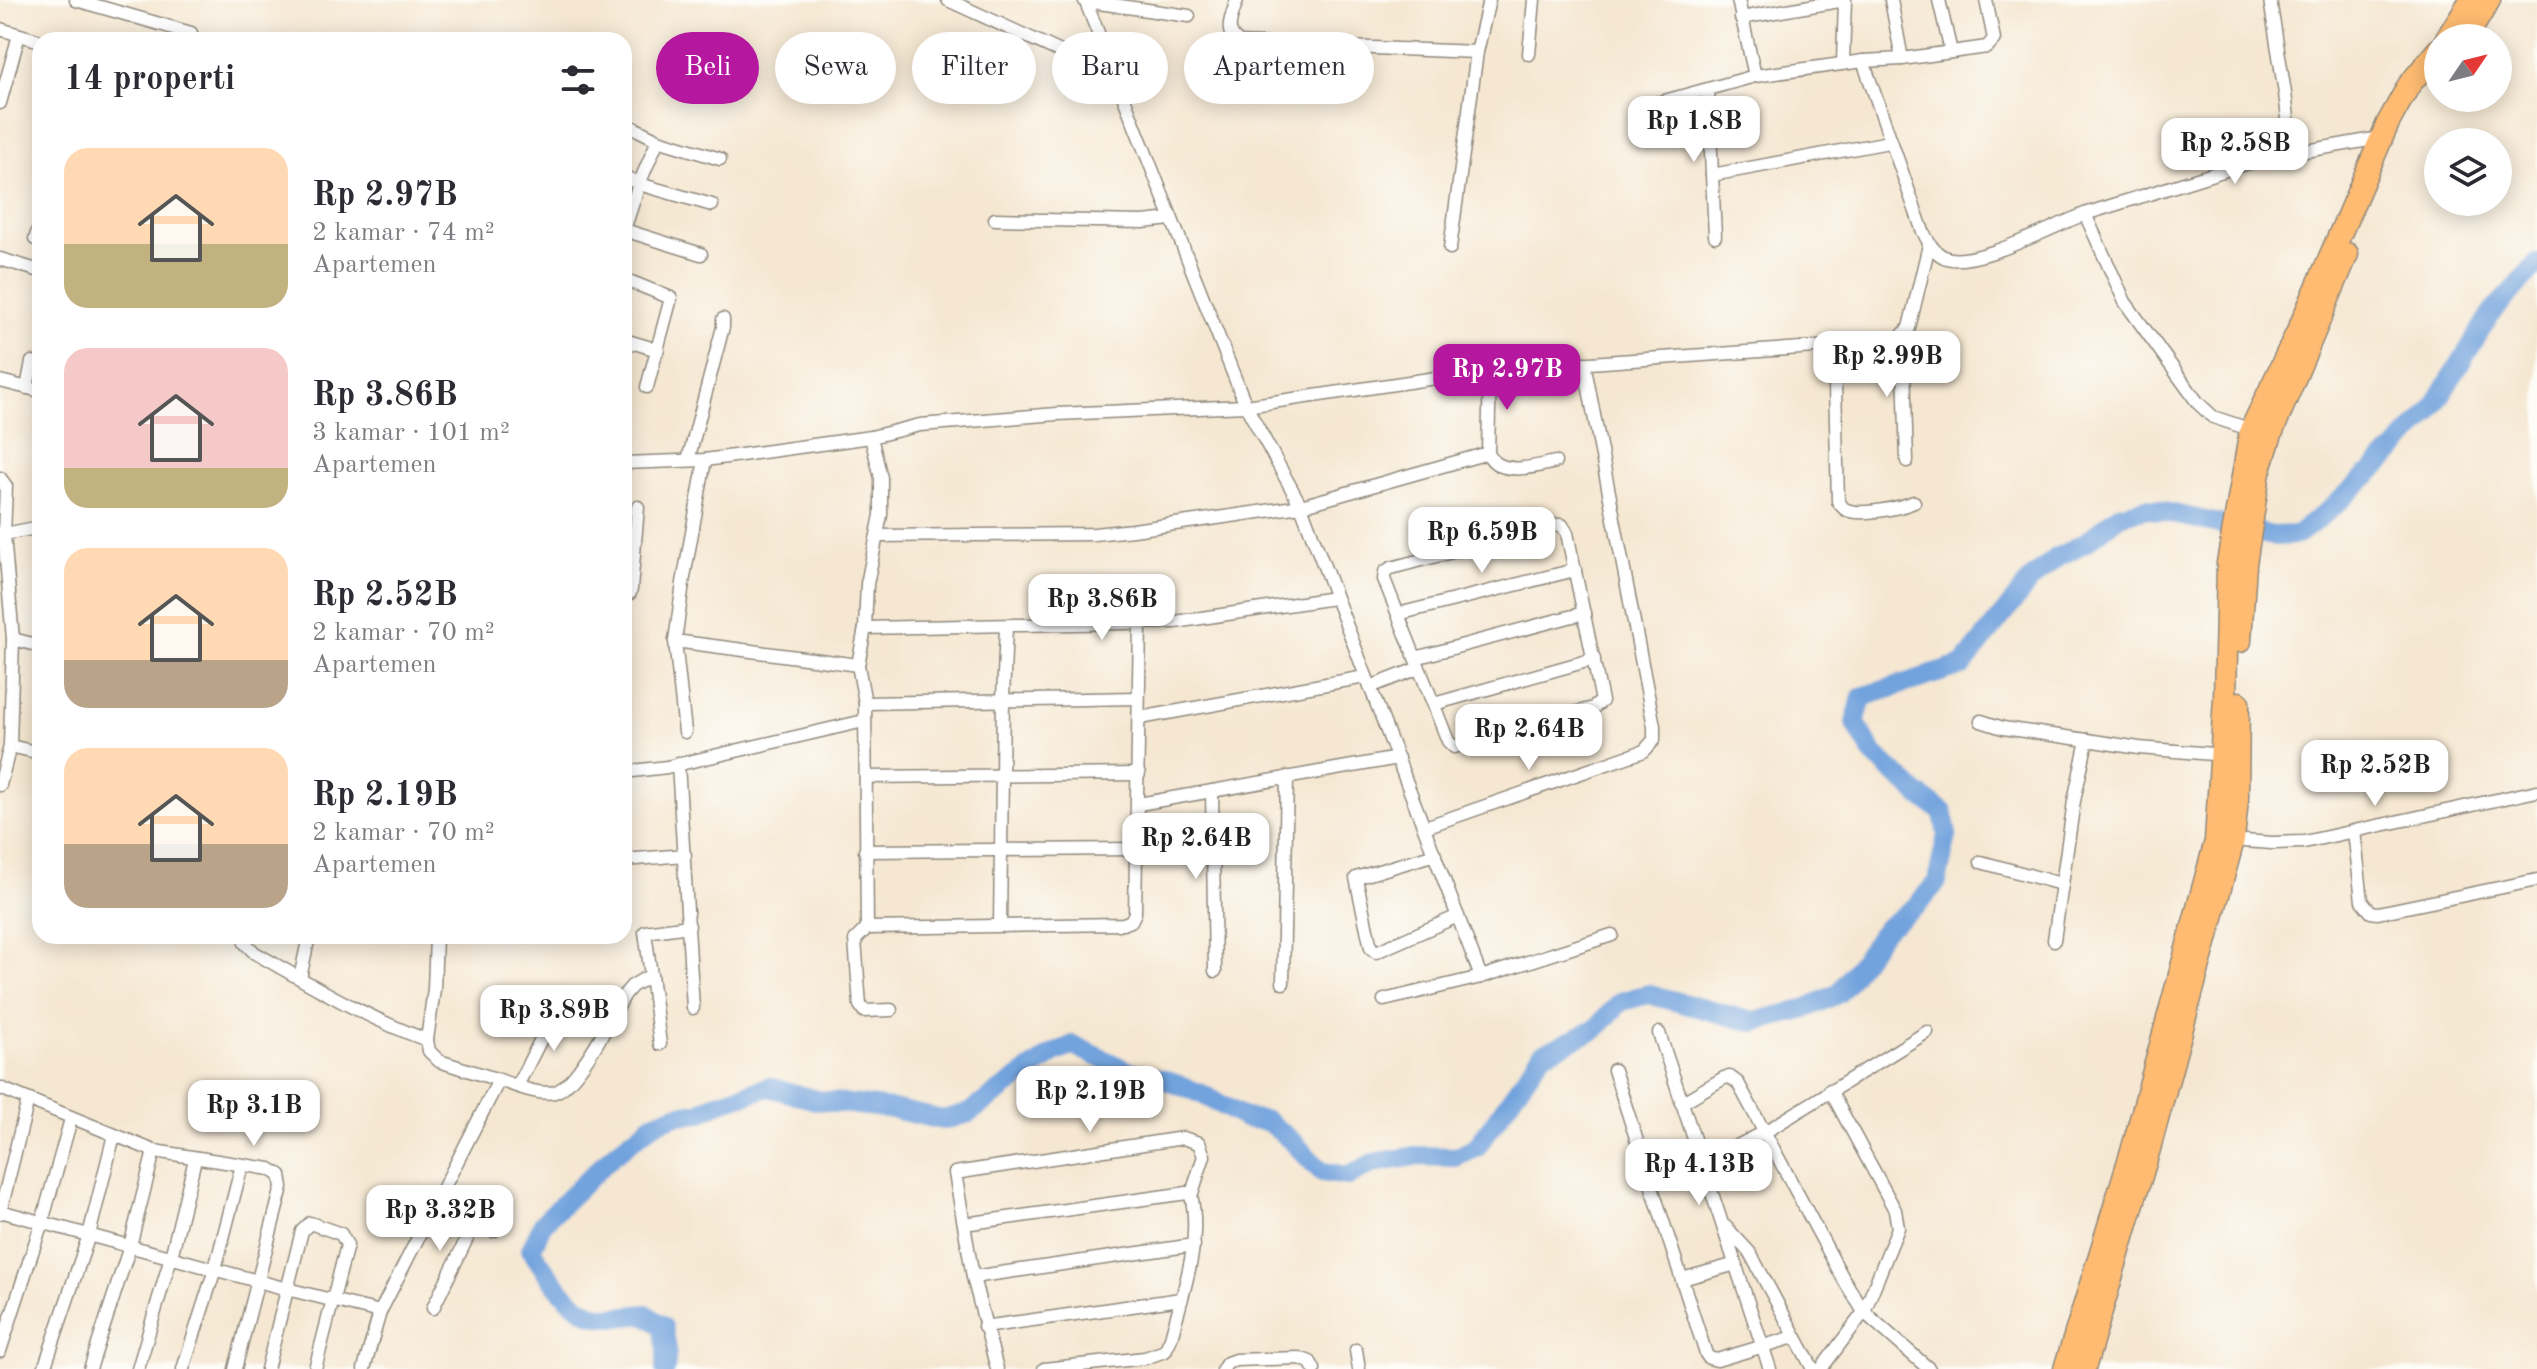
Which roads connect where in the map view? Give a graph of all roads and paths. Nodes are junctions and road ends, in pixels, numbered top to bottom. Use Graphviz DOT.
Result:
graph roads {
  1 [pos="76,0"];
  2 [pos="948,0"];
  3 [pos="1237,0"];
  4 [pos="1489,0"];
  5 [pos="1534,0"];
  6 [pos="1738,0"];
  7 [pos="1891,0"];
  8 [pos="1939,0"];
  9 [pos="1986,0"];
  10 [pos="2270,0"];
  11 [pos="2471,0"];
  12 [pos="2489,0"];
  13 [pos="1085,1"];
  14 [pos="1189,16"];
  15 [pos="1741,18"];
  16 [pos="2456,24"];
  17 [pos="2474,24"];
  18 [pos="0,29"];
  19 [pos="188,32"];
  20 [pos="1097,32"];
  21 [pos="19,35"];
  22 [pos="32,39"];
  23 [pos="1052,48"];
  24 [pos="1477,52"];
  25 [pos="1951,52"];
  26 [pos="1529,54"];
  27 [pos="1902,59"];
  28 [pos="1863,61"];
  29 [pos="1843,63"];
  30 [pos="2424,68"];
  31 [pos="1755,76"];
  32 [pos="1708,91"];
  33 [pos="2424,91"];
  34 [pos="0,103"];
  35 [pos="1126,104"];
  36 [pos="1650,105"];
  37 [pos="632,127"];
  38 [pos="2380,138"];
  39 [pos="658,140"];
  40 [pos="1889,142"];
  41 [pos="2292,152"];
  42 [pos="720,159"];
  43 [pos="1712,175"];
  44 [pos="632,180"];
  45 [pos="639,184"];
  46 [pos="632,205"];
  47 [pos="712,205"];
  48 [pos="2085,214"];
  49 [pos="995,219"];
  50 [pos="1171,219"];
  51 [pos="632,232"];
  52 [pos="1715,236"];
  53 [pos="1929,245"];
  54 [pos="1450,248"];
  55 [pos="701,254"];
  56 [pos="0,259"];
  57 [pos="32,269"];
  58 [pos="632,282"];
  59 [pos="723,319"];
  60 [pos="1903,336"];
  61 [pos="632,342"];
  62 [pos="1834,346"];
  63 [pos="658,350"];
  64 [pos="1584,363"];
  65 [pos="1490,370"];
  66 [pos="0,381"];
  67 [pos="647,387"];
  68 [pos="32,389"];
  69 [pos="1246,406"];
  70 [pos="2261,432"];
  71 [pos="871,437"];
  72 [pos="1488,453"];
  73 [pos="688,460"];
  74 [pos="705,460"];
  75 [pos="1907,461"];
  76 [pos="1555,462"];
  77 [pos="632,463"];
  78 [pos="0,478"];
  79 [pos="1914,502"];
  80 [pos="1301,506"];
  81 [pos="638,507"];
  82 [pos="32,529"];
  83 [pos="2,535"];
  84 [pos="877,536"];
  85 [pos="1575,570"];
  86 [pos="632,577"];
  87 [pos="1334,598"];
  88 [pos="1584,613"];
  89 [pos="1398,614"];
  90 [pos="1140,624"];
  91 [pos="1006,626"];
  92 [pos="865,628"];
  93 [pos="13,639"];
  94 [pos="675,641"];
  95 [pos="32,644"];
  96 [pos="1594,659"];
  97 [pos="1417,663"];
  98 [pos="858,665"];
  99 [pos="1368,682"];
  100 [pos="1138,698"];
  101 [pos="1003,699"];
  102 [pos="865,703"];
  103 [pos="1434,704"];
  104 [pos="1140,718"];
  105 [pos="864,721"];
  106 [pos="1981,721"];
  107 [pos="685,732"];
  108 [pos="2087,740"];
  109 [pos="10,746"];
  110 [pos="32,751"];
  111 [pos="2228,754"];
  112 [pos="1398,758"];
  113 [pos="678,764"];
  114 [pos="632,771"];
  115 [pos="1139,774"];
  116 [pos="1002,776"];
  117 [pos="866,777"];
  118 [pos="1287,777"];
  119 [pos="0,785"];
  120 [pos="1212,791"];
  121 [pos="2537,791"];
  122 [pos="1139,804"];
  123 [pos="1425,827"];
  124 [pos="2354,831"];
  125 [pos="2224,840"];
  126 [pos="1138,849"];
  127 [pos="1001,850"];
  128 [pos="865,851"];
  129 [pos="1435,854"];
  130 [pos="685,855"];
  131 [pos="632,859"];
  132 [pos="1981,862"];
  133 [pos="2537,880"];
  134 [pos="2061,884"];
  135 [pos="1458,916"];
  136 [pos="1000,924"];
  137 [pos="689,926"];
  138 [pos="867,928"];
  139 [pos="1612,935"];
  140 [pos="2054,940"];
  141 [pos="248,944"];
  142 [pos="307,944"];
  143 [pos="436,944"];
  144 [pos="1215,971"];
  145 [pos="651,975"];
  146 [pos="1481,977"];
  147 [pos="300,978"];
  148 [pos="1283,983"];
  149 [pos="1384,1000"];
  150 [pos="559,1004"];
  151 [pos="693,1008"];
  152 [pos="891,1010"];
  153 [pos="1927,1032"];
  154 [pos="1659,1033"];
  155 [pos="427,1040"];
  156 [pos="660,1044"];
  157 [pos="1614,1070"];
  158 [pos="499,1080"];
  159 [pos="517,1086"];
  160 [pos="0,1088"];
  161 [pos="1830,1090"];
  162 [pos="28,1100"];
  163 [pos="1681,1103"];
  164 [pos="71,1119"];
  165 [pos="1765,1132"];
  166 [pos="114,1135"];
  167 [pos="154,1151"];
  168 [pos="195,1159"];
  169 [pos="1703,1163"];
  170 [pos="242,1165"];
  171 [pos="1650,1180"];
  172 [pos="1191,1196"];
  173 [pos="438,1200"];
  174 [pos="0,1211"];
  175 [pos="42,1222"];
  176 [pos="475,1222"];
  177 [pos="964,1224"];
  178 [pos="1724,1225"];
  179 [pos="493,1231"];
  180 [pos="89,1235"];
  181 [pos="1194,1245"];
  182 [pos="130,1246"];
  183 [pos="171,1257"];
  184 [pos="2107,1262"];
  185 [pos="1736,1264"];
  186 [pos="215,1269"];
  187 [pos="973,1277"];
  188 [pos="1682,1279"];
  189 [pos="258,1281"];
  190 [pos="287,1289"];
  191 [pos="1181,1299"];
  192 [pos="332,1301"];
  193 [pos="433,1308"];
  194 [pos="380,1312"];
  195 [pos="1864,1312"];
  196 [pos="984,1327"];
  197 [pos="1794,1337"];
  198 [pos="1762,1347"];
  199 [pos="1356,1350"];
  200 [pos="0,1351"];
  201 [pos="44,1369"];
  202 [pos="90,1369"];
  203 [pos="138,1369"];
  204 [pos="183,1369"];
  205 [pos="235,1369"];
  206 [pos="267,1369"];
  207 [pos="315,1369"];
  208 [pos="364,1369"];
  209 [pos="997,1369"];
  210 [pos="1044,1369"];
  211 [pos="1223,1369"];
  212 [pos="1314,1369"];
  213 [pos="1359,1369"];
  214 [pos="1770,1369"];
  215 [pos="1813,1369"];
  216 [pos="1821,1369"];
  217 [pos="1929,1369"];
  218 [pos="2065,1369"];
  219 [pos="2084,1369"];
  1 -- 19 [label="street"];
  2 -- 23 [label="street"];
  3 -- 24 [label="street"];
  4 -- 24 [label="street"];
  5 -- 26 [label="street"];
  6 -- 15 [label="street"];
  7 -- 27 [label="street"];
  8 -- 25 [label="street"];
  9 -- 25 [label="street"];
  10 -- 41 [label="street"];
  11 -- 16 [label="highway"];
  12 -- 17 [label="highway"];
  13 -- 14 [label="street"];
  13 -- 20 [label="street"];
  15 -- 29 [label="street"];
  15 -- 31 [label="street"];
  18 -- 21 [label="street"];
  21 -- 22 [label="street"];
  21 -- 34 [label="street"];
  24 -- 54 [label="street"];
  25 -- 27 [label="street"];
  27 -- 28 [label="street"];
  28 -- 29 [label="street"];
  28 -- 40 [label="street"];
  29 -- 31 [label="street"];
  30 -- 38 [label="highway"];
  31 -- 32 [label="street"];
  32 -- 36 [label="street"];
  32 -- 43 [label="street"];
  33 -- 70 [label="highway"];
  35 -- 50 [label="street"];
  37 -- 39 [label="street"];
  38 -- 41 [label="street"];
  38 -- 70 [label="highway"];
  39 -- 42 [label="street"];
  39 -- 45 [label="street"];
  40 -- 43 [label="street"];
  40 -- 53 [label="street"];
  41 -- 48 [label="street"];
  43 -- 52 [label="street"];
  44 -- 45 [label="street"];
  45 -- 46 [label="street"];
  45 -- 47 [label="street"];
  48 -- 53 [label="street"];
  48 -- 70 [label="street"];
  49 -- 50 [label="street"];
  50 -- 69 [label="street"];
  51 -- 55 [label="street"];
  53 -- 60 [label="street"];
  56 -- 57 [label="street"];
  58 -- 63 [label="street"];
  59 -- 73 [label="street"];
  60 -- 62 [label="street"];
  60 -- 75 [label="street"];
  61 -- 63 [label="street"];
  62 -- 64 [label="street"];
  62 -- 79 [label="street"];
  63 -- 67 [label="street"];
  64 -- 65 [label="street"];
  64 -- 123 [label="street"];
  65 -- 69 [label="street"];
  65 -- 72 [label="street"];
  66 -- 68 [label="street"];
  69 -- 71 [label="street"];
  69 -- 80 [label="street"];
  70 -- 111 [label="highway"];
  71 -- 74 [label="street"];
  71 -- 84 [label="street"];
  72 -- 76 [label="street"];
  72 -- 80 [label="street"];
  73 -- 74 [label="street"];
  73 -- 77 [label="street"];
  74 -- 94 [label="street"];
  78 -- 83 [label="street"];
  80 -- 84 [label="street"];
  80 -- 87 [label="street"];
  81 -- 86 [label="street"];
  82 -- 83 [label="street"];
  83 -- 93 [label="street"];
  84 -- 92 [label="street"];
  85 -- 88 [label="street"];
  85 -- 89 [label="street"];
  85 -- 89 [label="street"];
  87 -- 90 [label="street"];
  87 -- 99 [label="street"];
  88 -- 96 [label="street"];
  88 -- 97 [label="street"];
  89 -- 97 [label="street"];
  90 -- 91 [label="street"];
  90 -- 100 [label="street"];
  91 -- 92 [label="street"];
  91 -- 101 [label="street"];
  92 -- 98 [label="street"];
  93 -- 95 [label="street"];
  93 -- 109 [label="street"];
  94 -- 98 [label="street"];
  94 -- 107 [label="street"];
  96 -- 103 [label="street"];
  96 -- 103 [label="street"];
  97 -- 99 [label="street"];
  97 -- 103 [label="street"];
  98 -- 102 [label="street"];
  99 -- 104 [label="street"];
  99 -- 112 [label="street"];
  100 -- 101 [label="street"];
  100 -- 104 [label="street"];
  101 -- 102 [label="street"];
  101 -- 116 [label="street"];
  102 -- 105 [label="street"];
  104 -- 115 [label="street"];
  105 -- 113 [label="street"];
  105 -- 117 [label="street"];
  106 -- 108 [label="street"];
  108 -- 111 [label="street"];
  108 -- 134 [label="street"];
  109 -- 110 [label="street"];
  109 -- 119 [label="street"];
  111 -- 125 [label="highway"];
  112 -- 118 [label="street"];
  112 -- 123 [label="street"];
  113 -- 114 [label="street"];
  113 -- 130 [label="street"];
  115 -- 116 [label="street"];
  115 -- 122 [label="street"];
  116 -- 117 [label="street"];
  116 -- 127 [label="street"];
  117 -- 128 [label="street"];
  118 -- 120 [label="street"];
  118 -- 148 [label="street"];
  120 -- 122 [label="street"];
  120 -- 144 [label="street"];
  121 -- 124 [label="street"];
  122 -- 126 [label="street"];
  123 -- 129 [label="street"];
  124 -- 125 [label="street"];
  124 -- 133 [label="street"];
  125 -- 184 [label="highway"];
  126 -- 127 [label="street"];
  126 -- 136 [label="street"];
  127 -- 128 [label="street"];
  127 -- 136 [label="street"];
  128 -- 138 [label="street"];
  129 -- 135 [label="street"];
  129 -- 135 [label="street"];
  130 -- 131 [label="street"];
  130 -- 137 [label="street"];
  132 -- 134 [label="street"];
  134 -- 140 [label="street"];
  135 -- 146 [label="street"];
  136 -- 138 [label="street"];
  137 -- 145 [label="street"];
  137 -- 151 [label="street"];
  138 -- 152 [label="street"];
  139 -- 146 [label="street"];
  141 -- 147 [label="street"];
  142 -- 147 [label="street"];
  143 -- 155 [label="street"];
  145 -- 156 [label="street"];
  145 -- 159 [label="street"];
  146 -- 149 [label="street"];
  147 -- 155 [label="street"];
  150 -- 159 [label="street"];
  153 -- 161 [label="street"];
  154 -- 163 [label="street"];
  155 -- 158 [label="street"];
  157 -- 171 [label="street"];
  158 -- 159 [label="street"];
  158 -- 173 [label="street"];
  160 -- 162 [label="street"];
  161 -- 165 [label="street"];
  161 -- 195 [label="street"];
  162 -- 164 [label="street"];
  162 -- 174 [label="street"];
  163 -- 165 [label="street"];
  163 -- 169 [label="street"];
  164 -- 166 [label="street"];
  164 -- 175 [label="street"];
  165 -- 169 [label="street"];
  165 -- 195 [label="street"];
  166 -- 167 [label="street"];
  166 -- 180 [label="street"];
  167 -- 168 [label="street"];
  167 -- 182 [label="street"];
  168 -- 170 [label="street"];
  168 -- 183 [label="street"];
  169 -- 171 [label="street"];
  169 -- 178 [label="street"];
  170 -- 186 [label="street"];
  170 -- 189 [label="street"];
  171 -- 188 [label="street"];
  172 -- 177 [label="street"];
  172 -- 177 [label="street"];
  172 -- 181 [label="street"];
  173 -- 176 [label="street"];
  173 -- 194 [label="street"];
  174 -- 175 [label="street"];
  175 -- 180 [label="street"];
  175 -- 200 [label="street"];
  176 -- 179 [label="street"];
  176 -- 193 [label="street"];
  177 -- 187 [label="street"];
  178 -- 185 [label="street"];
  178 -- 197 [label="street"];
  180 -- 182 [label="street"];
  180 -- 201 [label="street"];
  181 -- 187 [label="street"];
  181 -- 191 [label="street"];
  182 -- 183 [label="street"];
  182 -- 202 [label="street"];
  183 -- 186 [label="street"];
  183 -- 203 [label="street"];
  184 -- 218 [label="highway"];
  184 -- 219 [label="highway"];
  185 -- 188 [label="street"];
  185 -- 198 [label="street"];
  186 -- 189 [label="street"];
  186 -- 204 [label="street"];
  187 -- 196 [label="street"];
  188 -- 198 [label="street"];
  189 -- 190 [label="street"];
  189 -- 205 [label="street"];
  190 -- 192 [label="street"];
  190 -- 192 [label="street"];
  190 -- 206 [label="street"];
  191 -- 196 [label="street"];
  191 -- 210 [label="street"];
  192 -- 194 [label="street"];
  192 -- 207 [label="street"];
  194 -- 208 [label="street"];
  195 -- 216 [label="street"];
  195 -- 217 [label="street"];
  196 -- 209 [label="street"];
  197 -- 198 [label="street"];
  197 -- 215 [label="street"];
  198 -- 214 [label="street"];
  199 -- 213 [label="street"];
  211 -- 212 [label="street"];
}
